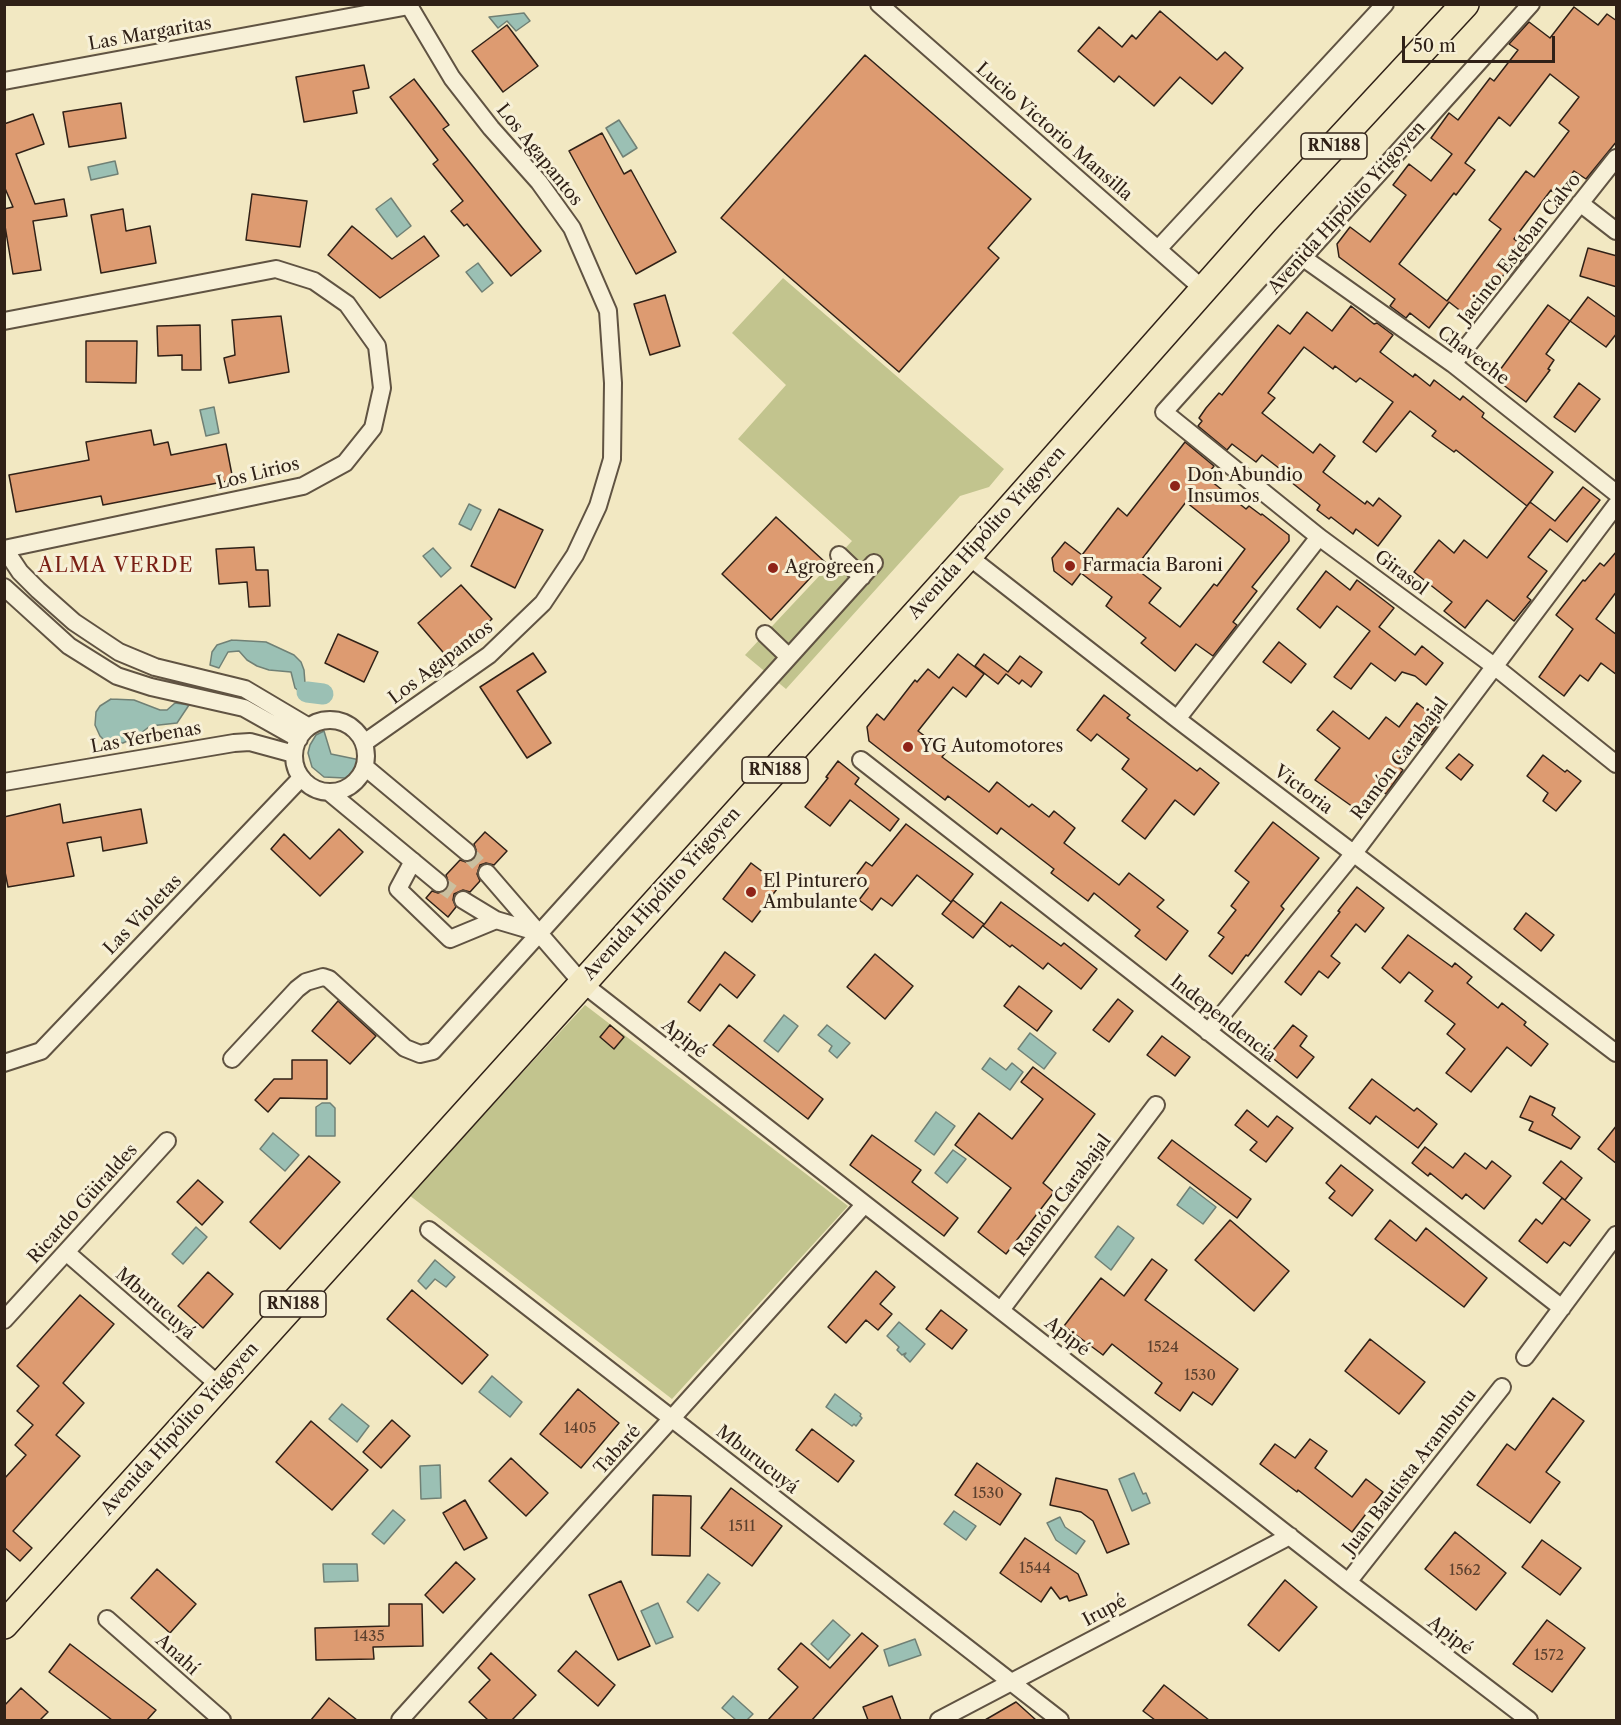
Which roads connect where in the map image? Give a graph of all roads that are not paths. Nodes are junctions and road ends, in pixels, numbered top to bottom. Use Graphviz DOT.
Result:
graph roads {
  1 [pos="879,4"];
  2 [pos="1385,4"];
  3 [pos="1466,4"];
  4 [pos="1531,4"];
  5 [pos="408,5"];
  6 [pos="4,81"];
  7 [pos="1617,158"];
  8 [pos="1580,203"];
  9 [pos="1617,231"];
  10 [pos="1158,249"];
  11 [pos="1302,258"];
  12 [pos="1203,289"];
  13 [pos="4,321"];
  14 [pos="1453,364"];
  15 [pos="1164,412"];
  16 [pos="1617,493"];
  17 [pos="1617,505"];
  18 [pos="1319,537"];
  19 [pos="5,549"];
  20 [pos="839,555"];
  21 [pos="968,556"];
  22 [pos="874,563"];
  23 [pos="862,577"];
  24 [pos="4,587"];
  25 [pos="765,634"];
  26 [pos="789,657"];
  27 [pos="1494,666"];
  28 [pos="1177,719"];
  29 [pos="301,740"];
  30 [pos="364,743"];
  31 [pos="861,760"];
  32 [pos="1617,764"];
  33 [pos="364,767"];
  34 [pos="301,778"];
  35 [pos="4,782"];
  36 [pos="329,792"];
  37 [pos="468,852"];
  38 [pos="1354,853"];
  39 [pos="413,861"];
  40 [pos="487,873"];
  41 [pos="439,883"];
  42 [pos="463,900"];
  43 [pos="496,920"];
  44 [pos="540,933"];
  45 [pos="582,983"];
  46 [pos="1208,1032"];
  47 [pos="1617,1053"];
  48 [pos="232,1059"];
  49 [pos="4,1063"];
  50 [pos="1156,1105"];
  51 [pos="167,1140"];
  52 [pos="864,1205"];
  53 [pos="429,1230"];
  54 [pos="1617,1235"];
  55 [pos="66,1252"];
  56 [pos="1562,1308"];
  57 [pos="1001,1310"];
  58 [pos="4,1320"];
  59 [pos="1525,1358"];
  60 [pos="219,1385"];
  61 [pos="1502,1387"];
  62 [pos="672,1419"];
  63 [pos="1290,1536"];
  64 [pos="1348,1582"];
  65 [pos="107,1619"];
  66 [pos="4,1625"];
  67 [pos="1011,1683"];
  68 [pos="222,1720"];
  69 [pos="400,1720"];
  70 [pos="939,1720"];
  71 [pos="1060,1720"];
  72 [pos="1529,1720"];
  1 -- 10 [label="street, Lucio Victorio Mansilla"];
  2 -- 10 [label="street"];
  3 -- 12 [label="main road, Avenida Hipólito Yrigoyen / RN188"];
  4 -- 11 [label="street, Avenida Hipólito Yrigoyen"];
  5 -- 6 [label="street, Las Margaritas"];
  5 -- 30 [label="street, Los Agapantos"];
  7 -- 8 [label="street, Jacinto Esteban Calvo"];
  8 -- 9 [label="street"];
  8 -- 14 [label="street, Jacinto Esteban Calvo"];
  10 -- 12 [label="street, Lucio Victorio Mansilla"];
  11 -- 14 [label="street, Chaveche"];
  11 -- 15 [label="street, Avenida Hipólito Yrigoyen"];
  12 -- 21 [label="main road, Avenida Hipólito Yrigoyen / RN188"];
  13 -- 19 [label="street, Los Lirios"];
  14 -- 16 [label="street, Chaveche"];
  15 -- 18 [label="street, Girasol"];
  17 -- 27 [label="street, Ramón Carabajal"];
  18 -- 27 [label="street, Girasol"];
  18 -- 28 [label="street"];
  19 -- 29 [label="street"];
  20 -- 23 [label="street"];
  21 -- 28 [label="street, Victoria"];
  21 -- 45 [label="main road, Avenida Hipólito Yrigoyen / RN188"];
  22 -- 23 [label="street"];
  23 -- 26 [label="street"];
  24 -- 29 [label="street"];
  25 -- 26 [label="street"];
  26 -- 44 [label="street"];
  27 -- 32 [label="street, Girasol"];
  27 -- 38 [label="street, Ramón Carabajal"];
  28 -- 38 [label="street, Victoria"];
  29 -- 30 [label="street"];
  29 -- 34 [label="street"];
  29 -- 35 [label="street, Las Yerbenas"];
  30 -- 33 [label="street"];
  31 -- 46 [label="street, Independencia"];
  33 -- 36 [label="street"];
  33 -- 37 [label="street"];
  34 -- 36 [label="street"];
  34 -- 49 [label="street, Las Violetas"];
  36 -- 39 [label="street"];
  38 -- 46 [label="street, Ramón Carabajal"];
  38 -- 47 [label="street, Victoria"];
  39 -- 41 [label="street"];
  39 -- 43 [label="street"];
  40 -- 44 [label="street, Apipé"];
  42 -- 43 [label="street"];
  43 -- 44 [label="street"];
  44 -- 45 [label="street, Apipé"];
  44 -- 48 [label="street"];
  45 -- 52 [label="street, Apipé"];
  45 -- 60 [label="main road, Avenida Hipólito Yrigoyen / RN188"];
  46 -- 56 [label="street, Independencia"];
  50 -- 57 [label="street, Ramón Carabajal"];
  51 -- 55 [label="street, Ricardo Güiraldes"];
  52 -- 57 [label="street, Apipé"];
  52 -- 62 [label="street, Tabaré"];
  53 -- 62 [label="street, Mburucuyá"];
  54 -- 56 [label="street"];
  55 -- 58 [label="street, Ricardo Güiraldes"];
  55 -- 60 [label="street, Mburucuyá"];
  56 -- 59 [label="street"];
  57 -- 63 [label="street, Apipé"];
  60 -- 66 [label="main road, Avenida Hipólito Yrigoyen / RN188"];
  61 -- 64 [label="street, Juan Bautista Aramburu"];
  62 -- 67 [label="street, Mburucuyá"];
  62 -- 69 [label="street, Tabaré"];
  63 -- 64 [label="street, Apipé"];
  63 -- 67 [label="street, Irupé"];
  64 -- 72 [label="street, Apipé"];
  65 -- 68 [label="street, Anahí"];
  67 -- 70 [label="street, Irupé"];
  67 -- 71 [label="street, Mburucuyá"];
}
